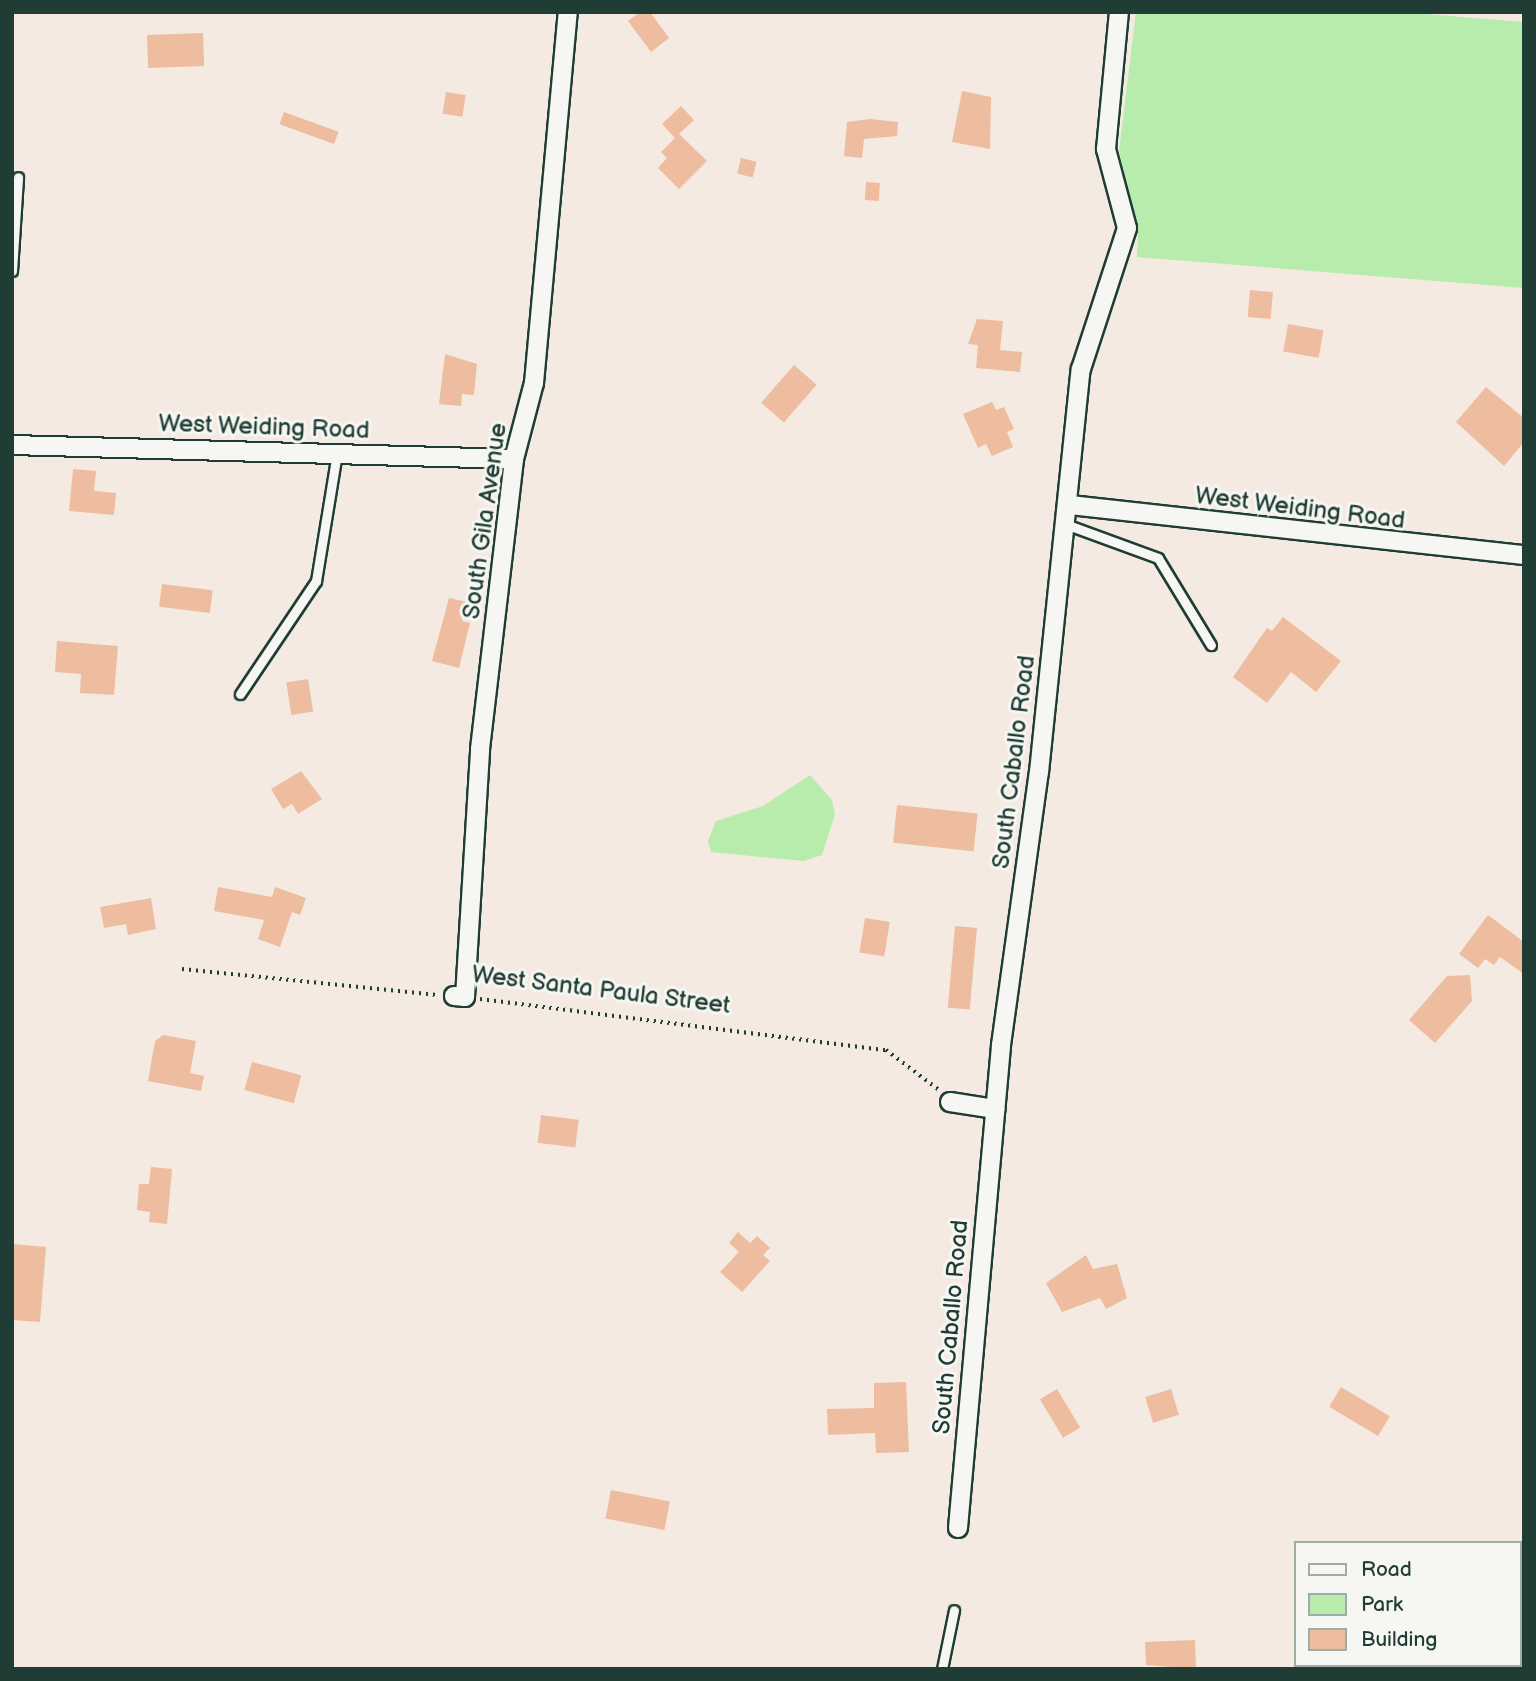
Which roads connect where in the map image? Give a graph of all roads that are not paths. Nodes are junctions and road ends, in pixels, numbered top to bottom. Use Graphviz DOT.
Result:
graph roads {
  1 [pos="568,12"];
  2 [pos="1119,12"];
  3 [pos="18,177"];
  4 [pos="12,271"];
  5 [pos="13,445"];
  6 [pos="337,453"];
  7 [pos="12,456"];
  8 [pos="514,459"];
  9 [pos="1070,505"];
  10 [pos="1068,525"];
  11 [pos="1524,555"];
  12 [pos="1211,645"];
  13 [pos="240,694"];
  14 [pos="459,996"];
  15 [pos="950,1102"];
  16 [pos="995,1109"];
  17 [pos="958,1528"];
  18 [pos="954,1610"];
  19 [pos="942,1669"];
  1 -- 8 [label="street, South Gila Avenue"];
  2 -- 9 [label="street, South Caballo Road"];
  3 -- 4 [label="lane"];
  5 -- 6 [label="street, West Weiding Road"];
  5 -- 7 [label="street"];
  6 -- 8 [label="street, West Weiding Road"];
  6 -- 13 [label="lane"];
  8 -- 14 [label="street, South Gila Avenue"];
  9 -- 10 [label="street, South Caballo Road"];
  9 -- 11 [label="street, West Weiding Road"];
  10 -- 12 [label="lane"];
  10 -- 16 [label="street, South Caballo Road"];
  15 -- 16 [label="street"];
  16 -- 17 [label="street, South Caballo Road"];
  18 -- 19 [label="lane"];
}
